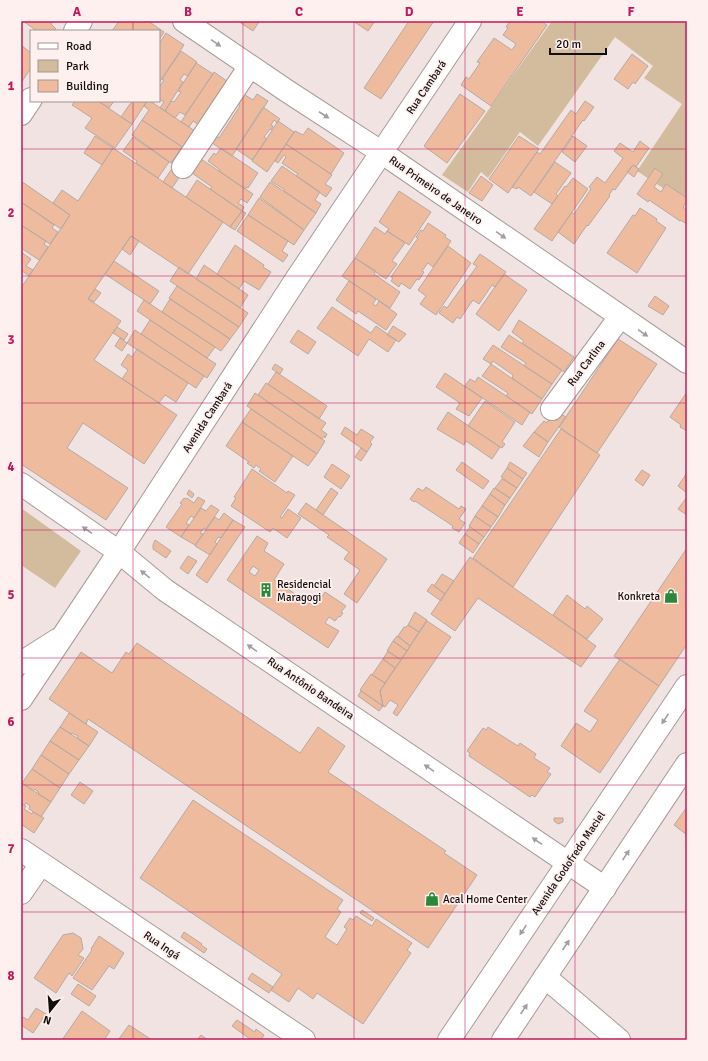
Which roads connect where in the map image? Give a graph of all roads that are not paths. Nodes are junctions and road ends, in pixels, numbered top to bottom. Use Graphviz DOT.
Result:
graph roads {
  1 [pos="81,21"];
  2 [pos="184,21"];
  3 [pos="470,21"];
  4 [pos="76,30"];
  5 [pos="250,66"];
  6 [pos="30,100"];
  7 [pos="21,114"];
  8 [pos="381,152"];
  9 [pos="183,167"];
  10 [pos="620,317"];
  11 [pos="687,362"];
  12 [pos="552,409"];
  13 [pos="21,484"];
  14 [pos="119,552"];
  15 [pos="63,636"];
  16 [pos="21,663"];
  17 [pos="25,683"];
  18 [pos="687,686"];
  19 [pos="687,764"];
  20 [pos="21,850"];
  21 [pos="569,863"];
  22 [pos="41,864"];
  23 [pos="605,888"];
  24 [pos="21,893"];
  25 [pos="545,977"];
  26 [pos="304,1040"];
  27 [pos="449,1040"];
  28 [pos="503,1040"];
  29 [pos="619,1040"];
  1 -- 4 [label="street"];
  2 -- 5 [label="street, Rua Primeiro de Janeiro, one-way"];
  3 -- 8 [label="street, Rua Cambará"];
  5 -- 8 [label="street, Rua Primeiro de Janeiro, one-way"];
  5 -- 9 [label="street"];
  6 -- 7 [label="street"];
  8 -- 10 [label="street, Rua Primeiro de Janeiro, one-way"];
  8 -- 14 [label="street, Avenida Cambará"];
  10 -- 11 [label="street, Rua Primeiro de Janeiro, one-way"];
  10 -- 12 [label="street, Rua Carlina"];
  14 -- 13 [label="street, Rua Antônio Bandeira, one-way"];
  14 -- 15 [label="street, Avenida Cambará"];
  21 -- 14 [label="street, Rua Antônio Bandeira, one-way"];
  15 -- 16 [label="street"];
  15 -- 17 [label="street, Avenida Cambará"];
  18 -- 21 [label="street, Avenida Godofredo Maciel, one-way"];
  23 -- 19 [label="street, one-way"];
  20 -- 22 [label="street, Rua Ingá"];
  21 -- 23 [label="street, Rua Antônio Bandeira"];
  21 -- 27 [label="street, Avenida Godofredo Maciel, one-way"];
  22 -- 24 [label="street"];
  22 -- 26 [label="street, Rua Ingá"];
  25 -- 23 [label="street, one-way"];
  28 -- 25 [label="street, one-way"];
  25 -- 29 [label="street"];
}
